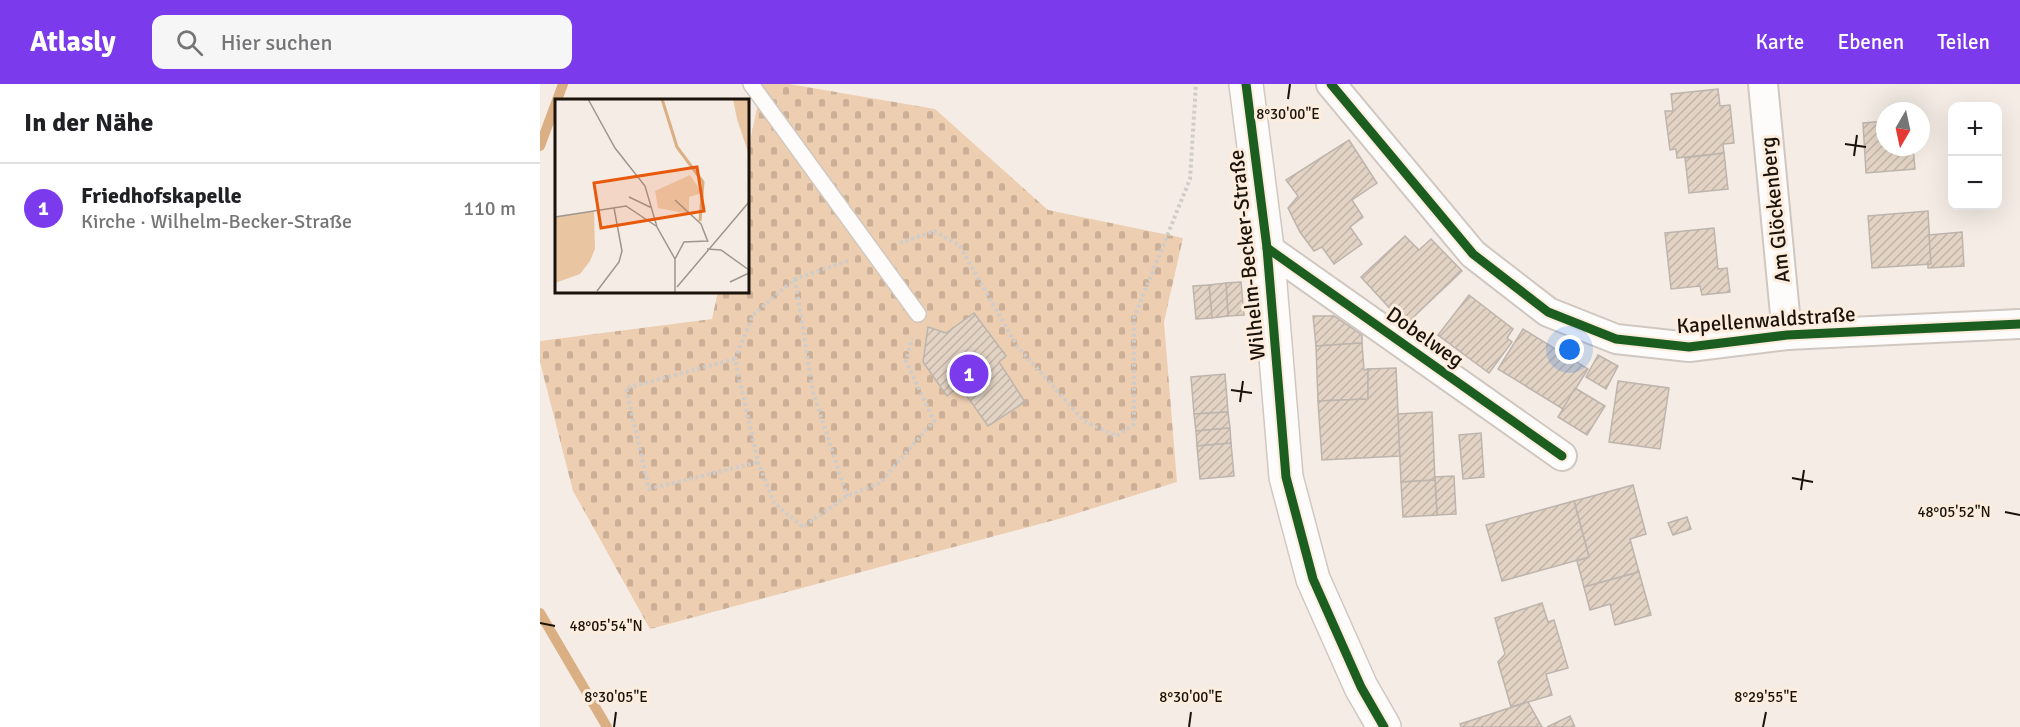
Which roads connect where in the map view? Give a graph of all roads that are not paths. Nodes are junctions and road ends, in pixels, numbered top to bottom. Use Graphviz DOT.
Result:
graph roads {
  1 [pos="751,84"];
  2 [pos="1246,84"];
  3 [pos="1330,84"];
  4 [pos="1349,84"];
  5 [pos="1762,84"];
  6 [pos="1355,113"];
  7 [pos="1267,248"];
  8 [pos="918,314"];
  9 [pos="2020,324"];
  10 [pos="1788,335"];
  11 [pos="1562,456"];
  12 [pos="1384,727"];
  1 -- 8 [label="lane"];
  2 -- 7 [label="street, Wilhelm-Becker-Straße"];
  3 -- 6 [label="street, Kapellenwaldstraße"];
  4 -- 6 [label="street, Kapellenwaldstraße"];
  5 -- 10 [label="street, Am Glöckenberg"];
  6 -- 10 [label="street, Kapellenwaldstraße"];
  7 -- 11 [label="street, Dobelweg"];
  7 -- 12 [label="street, Wilhelm-Becker-Straße"];
  9 -- 10 [label="street, Kapellenwaldstraße"];
}
